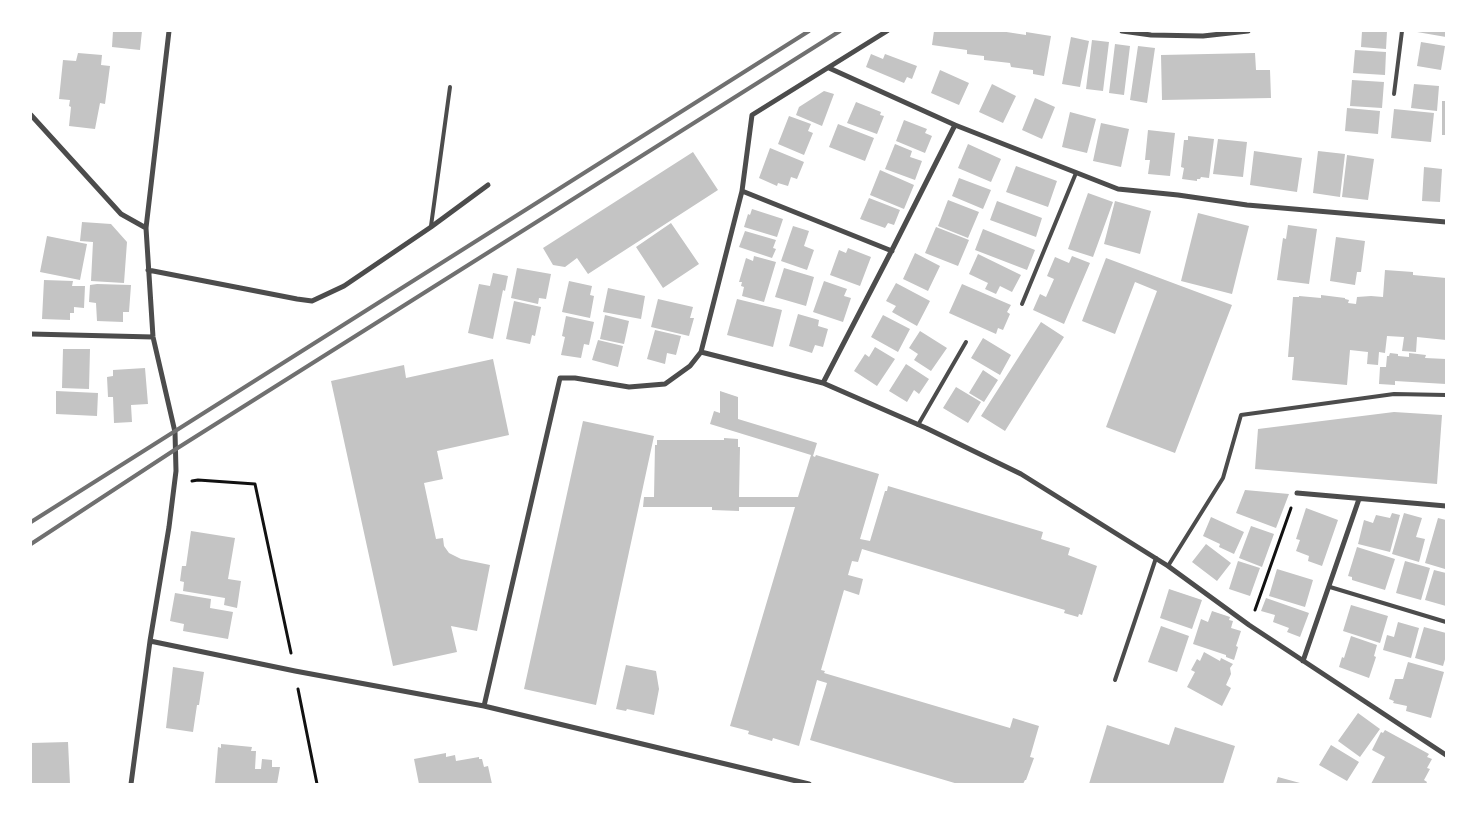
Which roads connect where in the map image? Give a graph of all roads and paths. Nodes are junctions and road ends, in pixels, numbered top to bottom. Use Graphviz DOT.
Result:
graph roads {
  1 [pos="169,31"];
  2 [pos="887,31"];
  3 [pos="1122,31"];
  4 [pos="1248,31"];
  5 [pos="1402,31"];
  6 [pos="829,68"];
  7 [pos="450,87"];
  8 [pos="1394,94"];
  9 [pos="31,115"];
  10 [pos="955,125"];
  11 [pos="1076,173"];
  12 [pos="488,185"];
  13 [pos="742,191"];
  14 [pos="1446,222"];
  15 [pos="146,228"];
  16 [pos="431,228"];
  17 [pos="892,251"];
  18 [pos="148,270"];
  19 [pos="1022,304"];
  20 [pos="31,334"];
  21 [pos="153,337"];
  22 [pos="966,342"];
  23 [pos="701,352"];
  24 [pos="823,383"];
  25 [pos="1446,395"];
  26 [pos="918,425"];
  27 [pos="174,485"];
  28 [pos="1297,493"];
  29 [pos="1359,499"];
  30 [pos="1446,506"];
  31 [pos="1156,558"];
  32 [pos="1168,566"];
  33 [pos="1330,587"];
  34 [pos="1446,622"];
  35 [pos="1249,625"];
  36 [pos="150,641"];
  37 [pos="1303,661"];
  38 [pos="295,671"];
  39 [pos="1115,680"];
  40 [pos="484,706"];
  41 [pos="1446,755"];
  42 [pos="131,784"];
  43 [pos="317,784"];
  44 [pos="809,784"];
  1 -- 15 [label="street"];
  2 -- 6 [label="street"];
  3 -- 4 [label="street"];
  5 -- 8 [label="lane"];
  6 -- 10 [label="street"];
  6 -- 13 [label="street"];
  7 -- 16 [label="lane"];
  9 -- 15 [label="street"];
  10 -- 11 [label="street"];
  10 -- 17 [label="street"];
  11 -- 14 [label="street"];
  11 -- 19 [label="lane"];
  12 -- 16 [label="street"];
  13 -- 17 [label="street"];
  13 -- 23 [label="street"];
  15 -- 18 [label="street"];
  16 -- 18 [label="street"];
  17 -- 24 [label="street"];
  18 -- 21 [label="street"];
  20 -- 21 [label="street"];
  21 -- 27 [label="street"];
  22 -- 26 [label="lane"];
  23 -- 24 [label="street"];
  23 -- 40 [label="street"];
  24 -- 26 [label="street"];
  25 -- 32 [label="lane"];
  26 -- 31 [label="street"];
  27 -- 36 [label="street"];
  27 -- 38 [label="path"];
  28 -- 29 [label="street"];
  28 -- 35 [label="path"];
  29 -- 30 [label="street"];
  29 -- 33 [label="street"];
  31 -- 32 [label="street"];
  31 -- 39 [label="lane"];
  32 -- 35 [label="street"];
  33 -- 34 [label="lane"];
  33 -- 37 [label="street"];
  35 -- 37 [label="street"];
  36 -- 38 [label="street"];
  36 -- 42 [label="street"];
  37 -- 41 [label="street"];
  38 -- 40 [label="street"];
  38 -- 43 [label="path"];
  40 -- 44 [label="street"];
}
